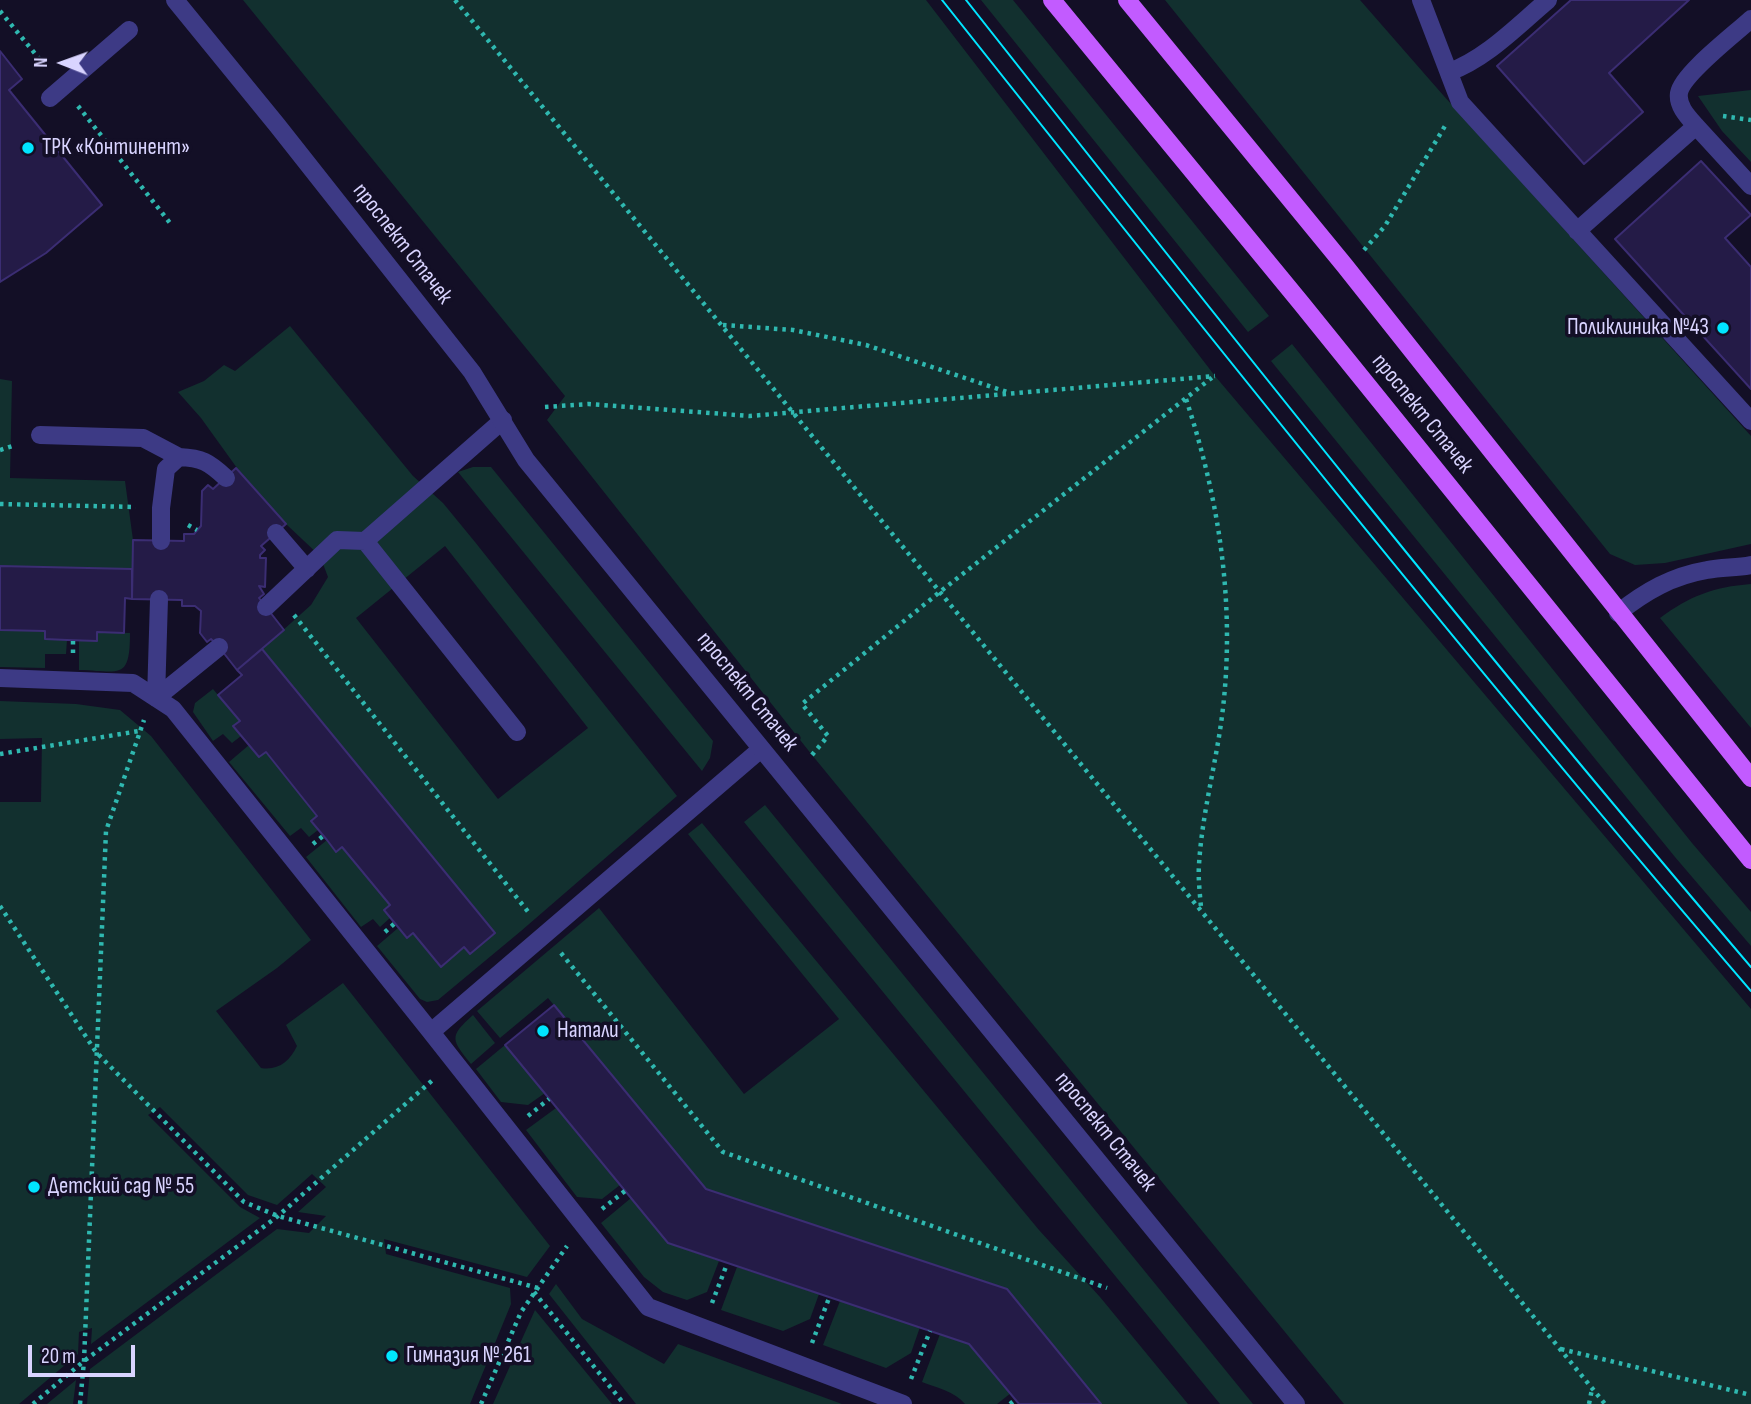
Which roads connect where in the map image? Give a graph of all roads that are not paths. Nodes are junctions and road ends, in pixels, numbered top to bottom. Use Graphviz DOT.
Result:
graph roads {
  1 [pos="175,0"];
  2 [pos="1052,0"];
  3 [pos="1127,0"];
  4 [pos="1420,0"];
  5 [pos="1548,0"];
  6 [pos="1751,19"];
  7 [pos="129,30"];
  8 [pos="1449,72"];
  9 [pos="56,93"];
  10 [pos="1696,126"];
  11 [pos="1751,186"];
  12 [pos="1577,231"];
  13 [pos="503,420"];
  14 [pos="1751,421"];
  15 [pos="40,435"];
  16 [pos="179,457"];
  17 [pos="226,478"];
  18 [pos="276,533"];
  19 [pos="161,541"];
  20 [pos="365,541"];
  21 [pos="1751,565"];
  22 [pos="307,569"];
  23 [pos="159,599"];
  24 [pos="272,601"];
  25 [pos="1618,612"];
  26 [pos="219,647"];
  27 [pos="0,678"];
  28 [pos="156,698"];
  29 [pos="517,732"];
  30 [pos="761,749"];
  31 [pos="1751,778"];
  32 [pos="1751,859"];
  33 [pos="430,1032"];
  34 [pos="902,1404"];
  35 [pos="1296,1404"];
  1 -- 13 [label="street, проспект Стачек"];
  2 -- 32 [label="main road, проспект Стачек"];
  3 -- 25 [label="main road, проспект Стачек"];
  4 -- 8 [label="street"];
  5 -- 8 [label="street"];
  6 -- 10 [label="street"];
  7 -- 9 [label="street"];
  8 -- 12 [label="street"];
  10 -- 11 [label="street"];
  10 -- 12 [label="street"];
  12 -- 14 [label="street"];
  13 -- 20 [label="street"];
  13 -- 30 [label="street, проспект Стачек"];
  15 -- 16 [label="street"];
  16 -- 17 [label="street"];
  16 -- 19 [label="street"];
  18 -- 22 [label="street"];
  20 -- 22 [label="street"];
  20 -- 29 [label="street"];
  21 -- 25 [label="street"];
  22 -- 24 [label="street"];
  23 -- 28 [label="street"];
  25 -- 31 [label="main road, проспект Стачек"];
  26 -- 28 [label="street"];
  27 -- 28 [label="street"];
  28 -- 33 [label="street"];
  30 -- 33 [label="street"];
  30 -- 35 [label="street, проспект Стачек"];
  33 -- 34 [label="street"];
}
